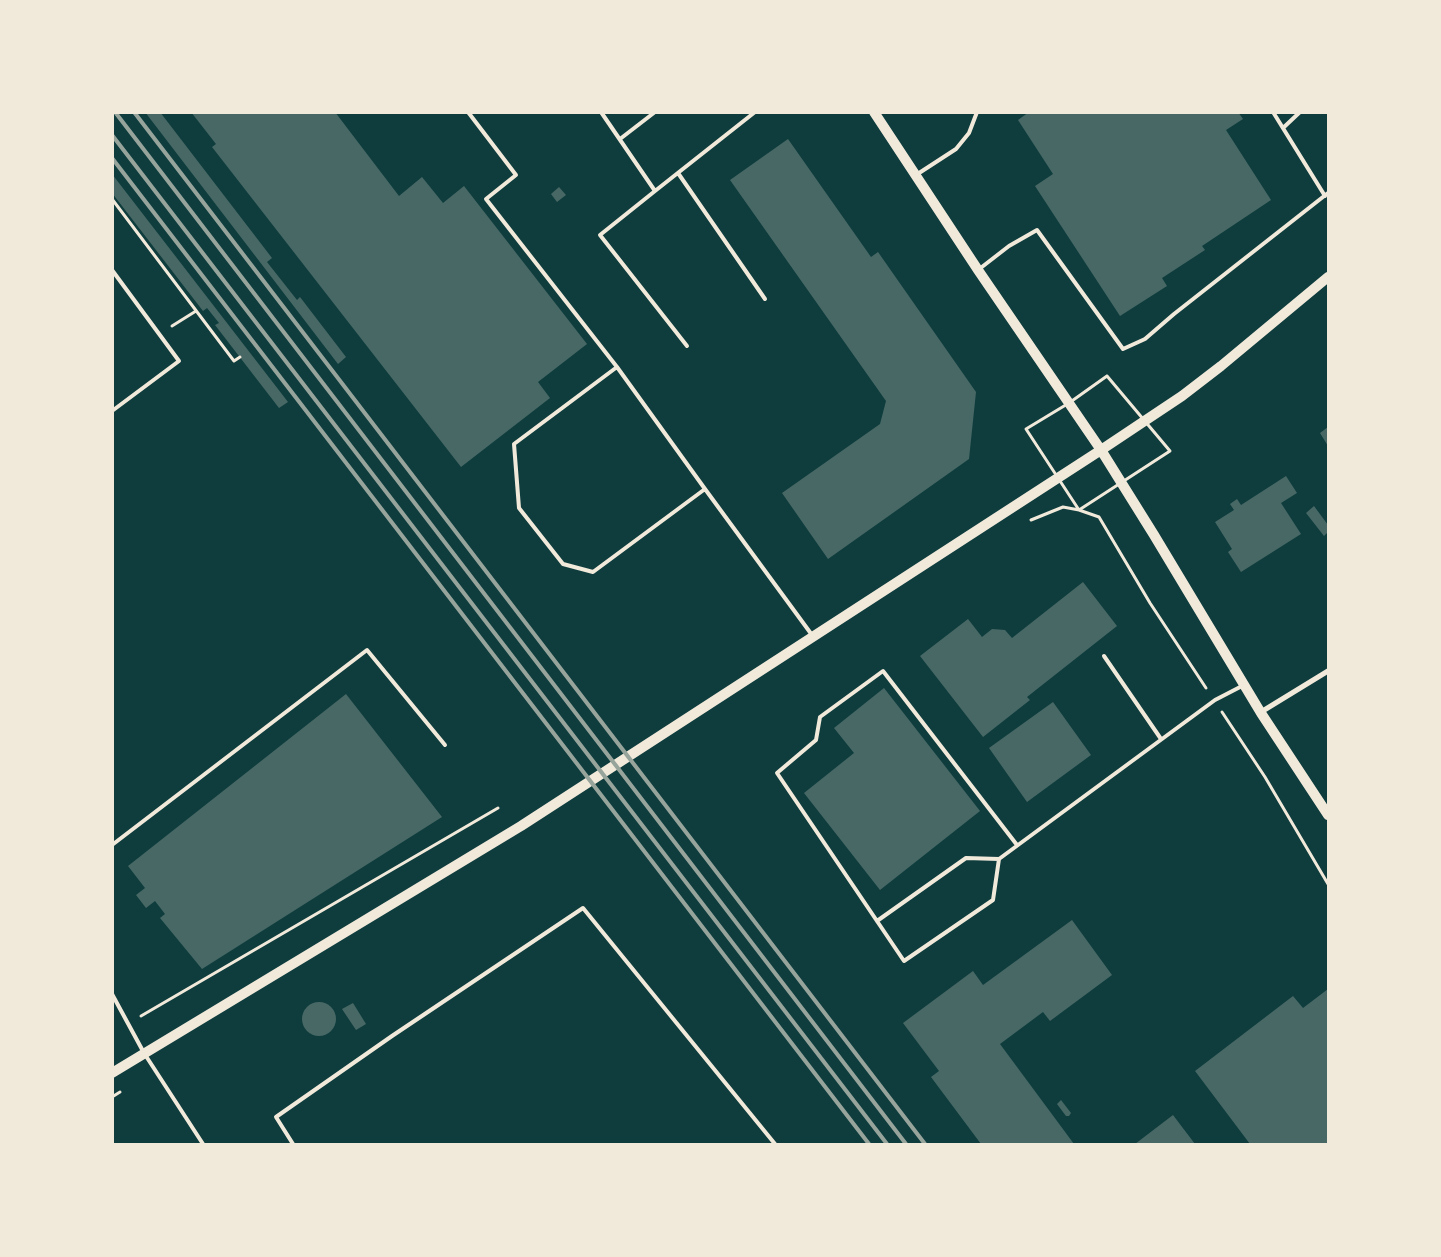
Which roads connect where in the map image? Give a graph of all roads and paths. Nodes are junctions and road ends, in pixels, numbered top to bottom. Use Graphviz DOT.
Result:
graph roads {
  1 [pos="468,112"];
  2 [pos="601,112"];
  3 [pos="655,112"];
  4 [pos="755,112"];
  5 [pos="874,112"];
  6 [pos="977,112"];
  7 [pos="1274,112"];
  8 [pos="1300,112"];
  9 [pos="1283,128"];
  10 [pos="620,139"];
  11 [pos="678,173"];
  12 [pos="916,175"];
  13 [pos="655,191"];
  14 [pos="1327,194"];
  15 [pos="112,198"];
  16 [pos="112,270"];
  17 [pos="978,270"];
  18 [pos="1328,277"];
  19 [pos="764,299"];
  20 [pos="196,310"];
  21 [pos="160,334"];
  22 [pos="686,346"];
  23 [pos="240,357"];
  24 [pos="617,367"];
  25 [pos="112,411"];
  26 [pos="1101,450"];
  27 [pos="705,489"];
  28 [pos="1022,523"];
  29 [pos="814,636"];
  30 [pos="1104,656"];
  31 [pos="1328,671"];
  32 [pos="1244,685"];
  33 [pos="1214,700"];
  34 [pos="1260,713"];
  35 [pos="1161,739"];
  36 [pos="445,745"];
  37 [pos="498,808"];
  38 [pos="1328,815"];
  39 [pos="1017,844"];
  40 [pos="112,845"];
  41 [pos="999,859"];
  42 [pos="1328,884"];
  43 [pos="876,921"];
  44 [pos="112,994"];
  45 [pos="127,1024"];
  46 [pos="144,1053"];
  47 [pos="112,1073"];
  48 [pos="203,1144"];
  49 [pos="293,1144"];
  50 [pos="775,1144"];
  1 -- 24 [label="lane"];
  2 -- 10 [label="lane"];
  3 -- 10 [label="lane"];
  4 -- 11 [label="lane"];
  5 -- 12 [label="main road"];
  6 -- 12 [label="lane"];
  7 -- 9 [label="lane"];
  8 -- 9 [label="lane"];
  9 -- 14 [label="lane"];
  10 -- 13 [label="lane"];
  11 -- 13 [label="lane"];
  11 -- 19 [label="lane"];
  12 -- 17 [label="main road"];
  13 -- 22 [label="lane"];
  14 -- 17 [label="lane"];
  15 -- 20 [label="path"];
  16 -- 21 [label="lane"];
  17 -- 26 [label="main road"];
  18 -- 26 [label="main road"];
  20 -- 21 [label="path"];
  20 -- 23 [label="path"];
  21 -- 25 [label="lane"];
  24 -- 27 [label="lane"];
  24 -- 27 [label="lane"];
  26 -- 29 [label="main road"];
  26 -- 32 [label="main road"];
  27 -- 29 [label="lane"];
  28 -- 33 [label="path"];
  29 -- 46 [label="main road"];
  30 -- 35 [label="lane"];
  31 -- 34 [label="street"];
  32 -- 33 [label="lane"];
  32 -- 34 [label="main road"];
  33 -- 35 [label="lane"];
  33 -- 42 [label="path"];
  34 -- 38 [label="main road"];
  35 -- 39 [label="lane"];
  36 -- 40 [label="lane"];
  37 -- 45 [label="path"];
  39 -- 41 [label="lane"];
  39 -- 43 [label="lane"];
  41 -- 43 [label="lane"];
  41 -- 43 [label="lane"];
  44 -- 45 [label="lane"];
  45 -- 46 [label="lane"];
  46 -- 47 [label="main road"];
  46 -- 48 [label="lane"];
  49 -- 50 [label="lane"];
}
